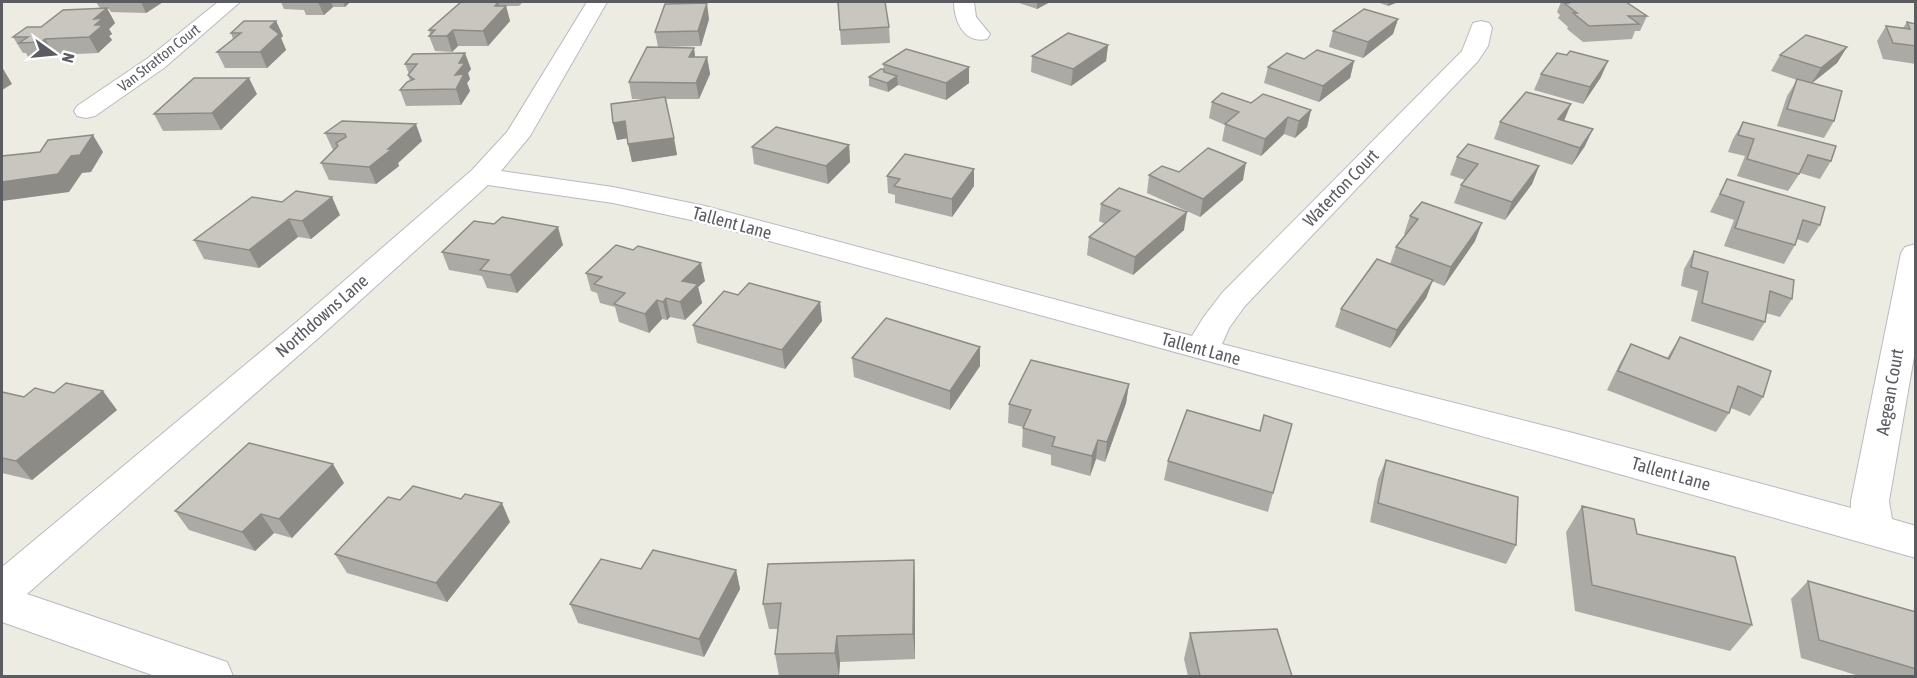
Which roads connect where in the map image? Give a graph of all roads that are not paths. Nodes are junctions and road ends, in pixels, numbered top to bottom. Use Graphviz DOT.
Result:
graph roads {
  1 [pos="230,2"];
  2 [pos="597,2"];
  3 [pos="964,2"];
  4 [pos="1481,28"];
  5 [pos="979,34"];
  6 [pos="86,111"];
  7 [pos="482,176"];
  8 [pos="1916,253"];
  9 [pos="1202,350"];
  10 [pos="1873,531"];
  11 [pos="1916,543"];
  12 [pos="2,591"];
  13 [pos="2,604"];
  14 [pos="211,676"];
  1 -- 6 [label="street, Van Stratton Court"];
  2 -- 7 [label="street, Northdowns Lane"];
  3 -- 5 [label="street"];
  4 -- 9 [label="street, Waterton Court"];
  7 -- 9 [label="street, Tallent Lane"];
  7 -- 12 [label="street, Northdowns Lane"];
  8 -- 10 [label="street, Aegean Court"];
  9 -- 10 [label="street, Tallent Lane"];
  10 -- 11 [label="street, Tallent Lane"];
  13 -- 14 [label="street"];
}
